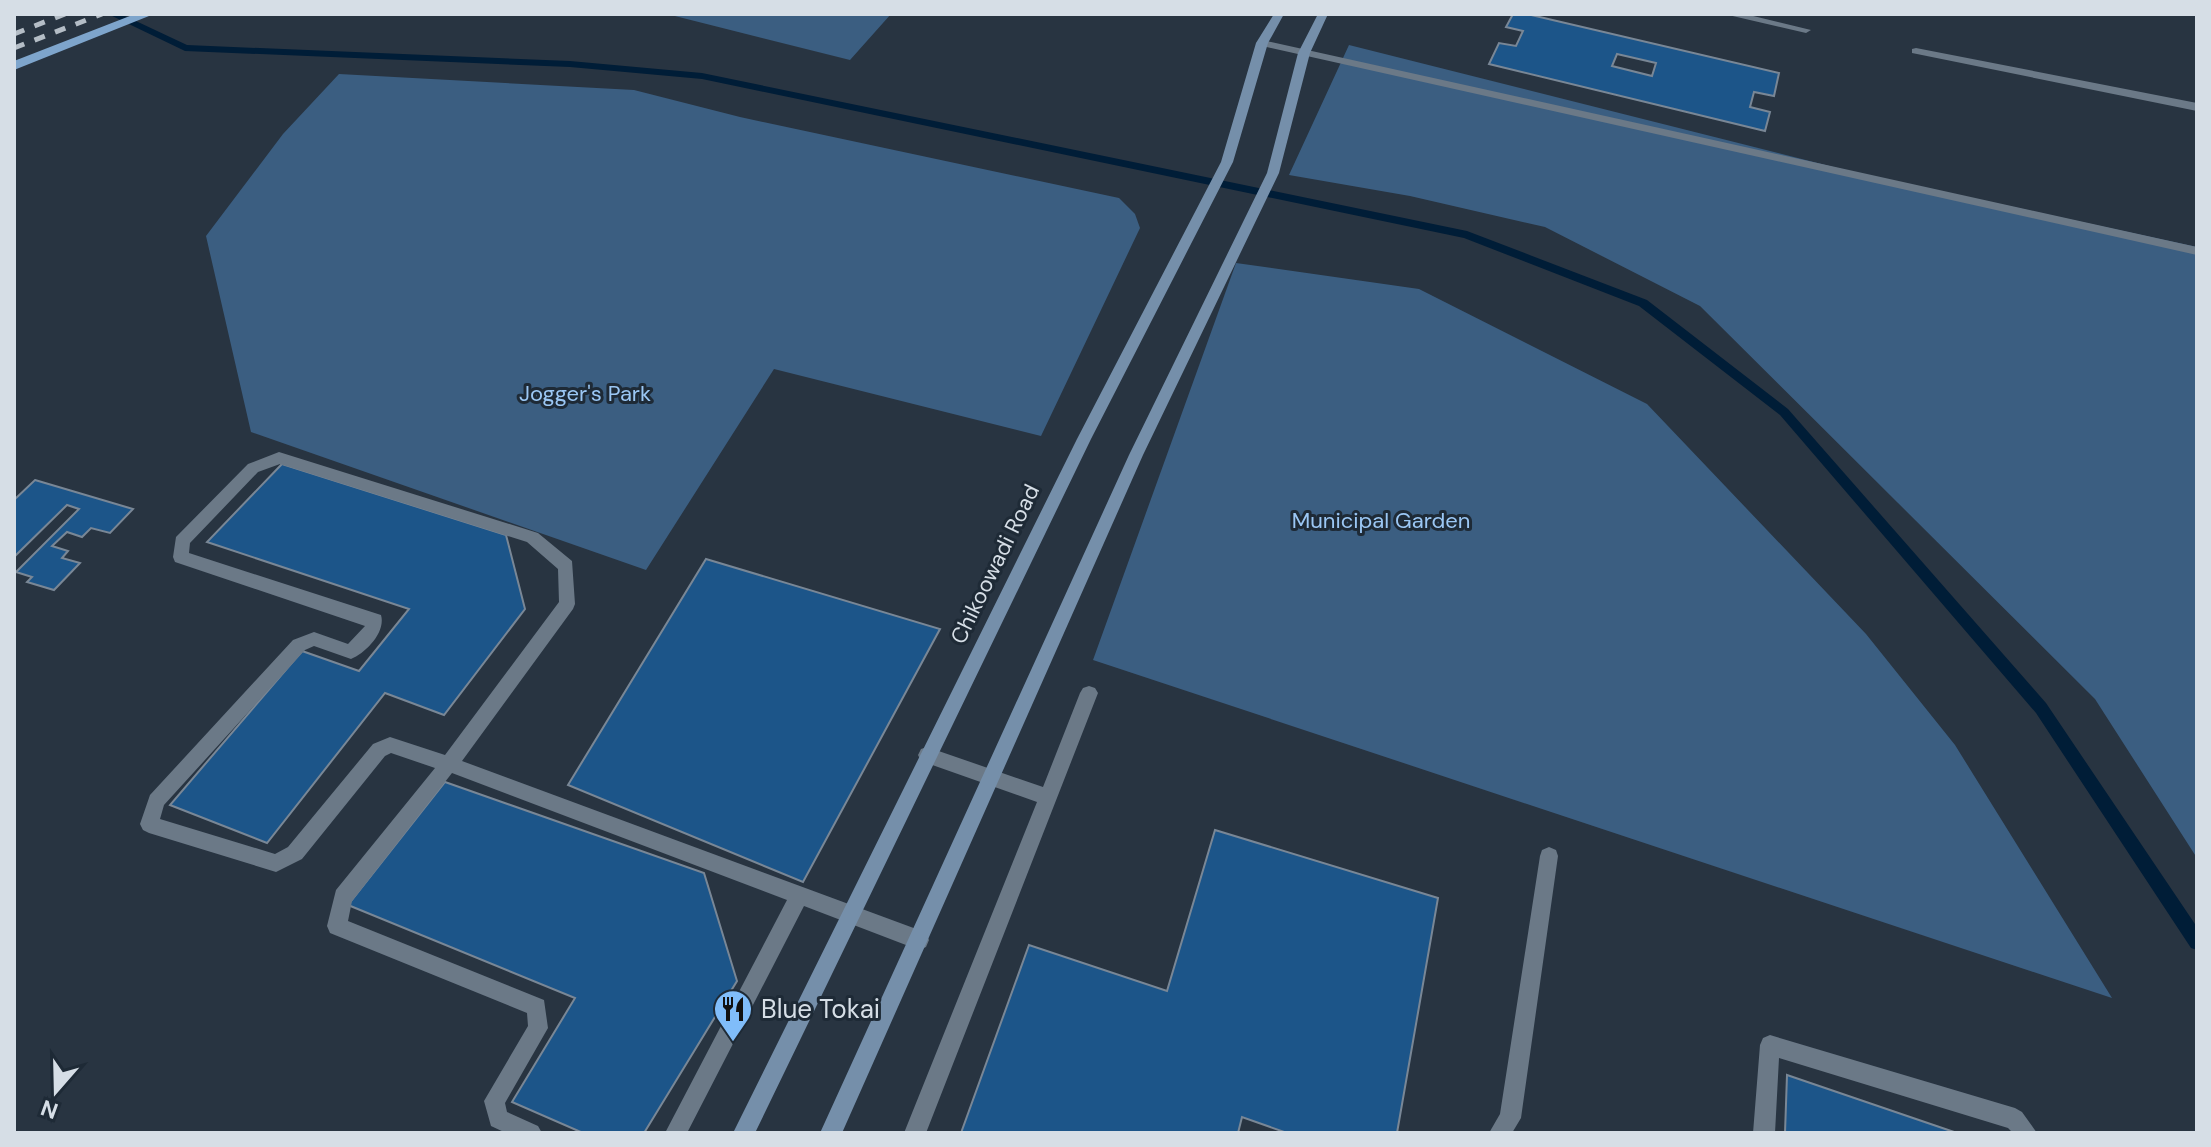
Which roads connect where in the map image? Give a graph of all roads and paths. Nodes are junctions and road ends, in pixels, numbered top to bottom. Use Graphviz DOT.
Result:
graph roads {
  1 [pos="147,14"];
  2 [pos="1279,14"];
  3 [pos="1323,14"];
  4 [pos="1729,14"];
  5 [pos="1806,30"];
  6 [pos="1262,43"];
  7 [pos="1916,51"];
  8 [pos="1304,53"];
  9 [pos="14,66"];
  10 [pos="2197,107"];
  11 [pos="2197,251"];
  12 [pos="1089,693"];
  13 [pos="927,755"];
  14 [pos="449,764"];
  15 [pos="993,777"];
  16 [pos="1048,797"];
  17 [pos="1549,856"];
  18 [pos="800,895"];
  19 [pos="849,913"];
  20 [pos="919,940"];
  21 [pos="531,1133"];
  22 [pos="676,1133"];
  23 [pos="744,1133"];
  24 [pos="831,1133"];
  25 [pos="915,1133"];
  26 [pos="1500,1133"];
  27 [pos="1764,1133"];
  28 [pos="2026,1133"];
  1 -- 9 [label="main road"];
  2 -- 6 [label="street, Chikoowadi Road"];
  3 -- 8 [label="street"];
  4 -- 5 [label="street"];
  6 -- 8 [label="street"];
  6 -- 13 [label="street, Chikoowadi Road"];
  7 -- 10 [label="street"];
  8 -- 11 [label="street"];
  8 -- 15 [label="street"];
  12 -- 16 [label="street"];
  13 -- 15 [label="street"];
  13 -- 19 [label="street, Chikoowadi Road"];
  14 -- 14 [label="street"];
  14 -- 18 [label="street"];
  14 -- 21 [label="street"];
  15 -- 16 [label="street"];
  15 -- 20 [label="street"];
  16 -- 25 [label="street"];
  17 -- 26 [label="street"];
  18 -- 19 [label="street"];
  18 -- 22 [label="street"];
  19 -- 20 [label="street"];
  19 -- 23 [label="street, Chikoowadi Road"];
  20 -- 24 [label="street"];
  27 -- 28 [label="street"];
}
